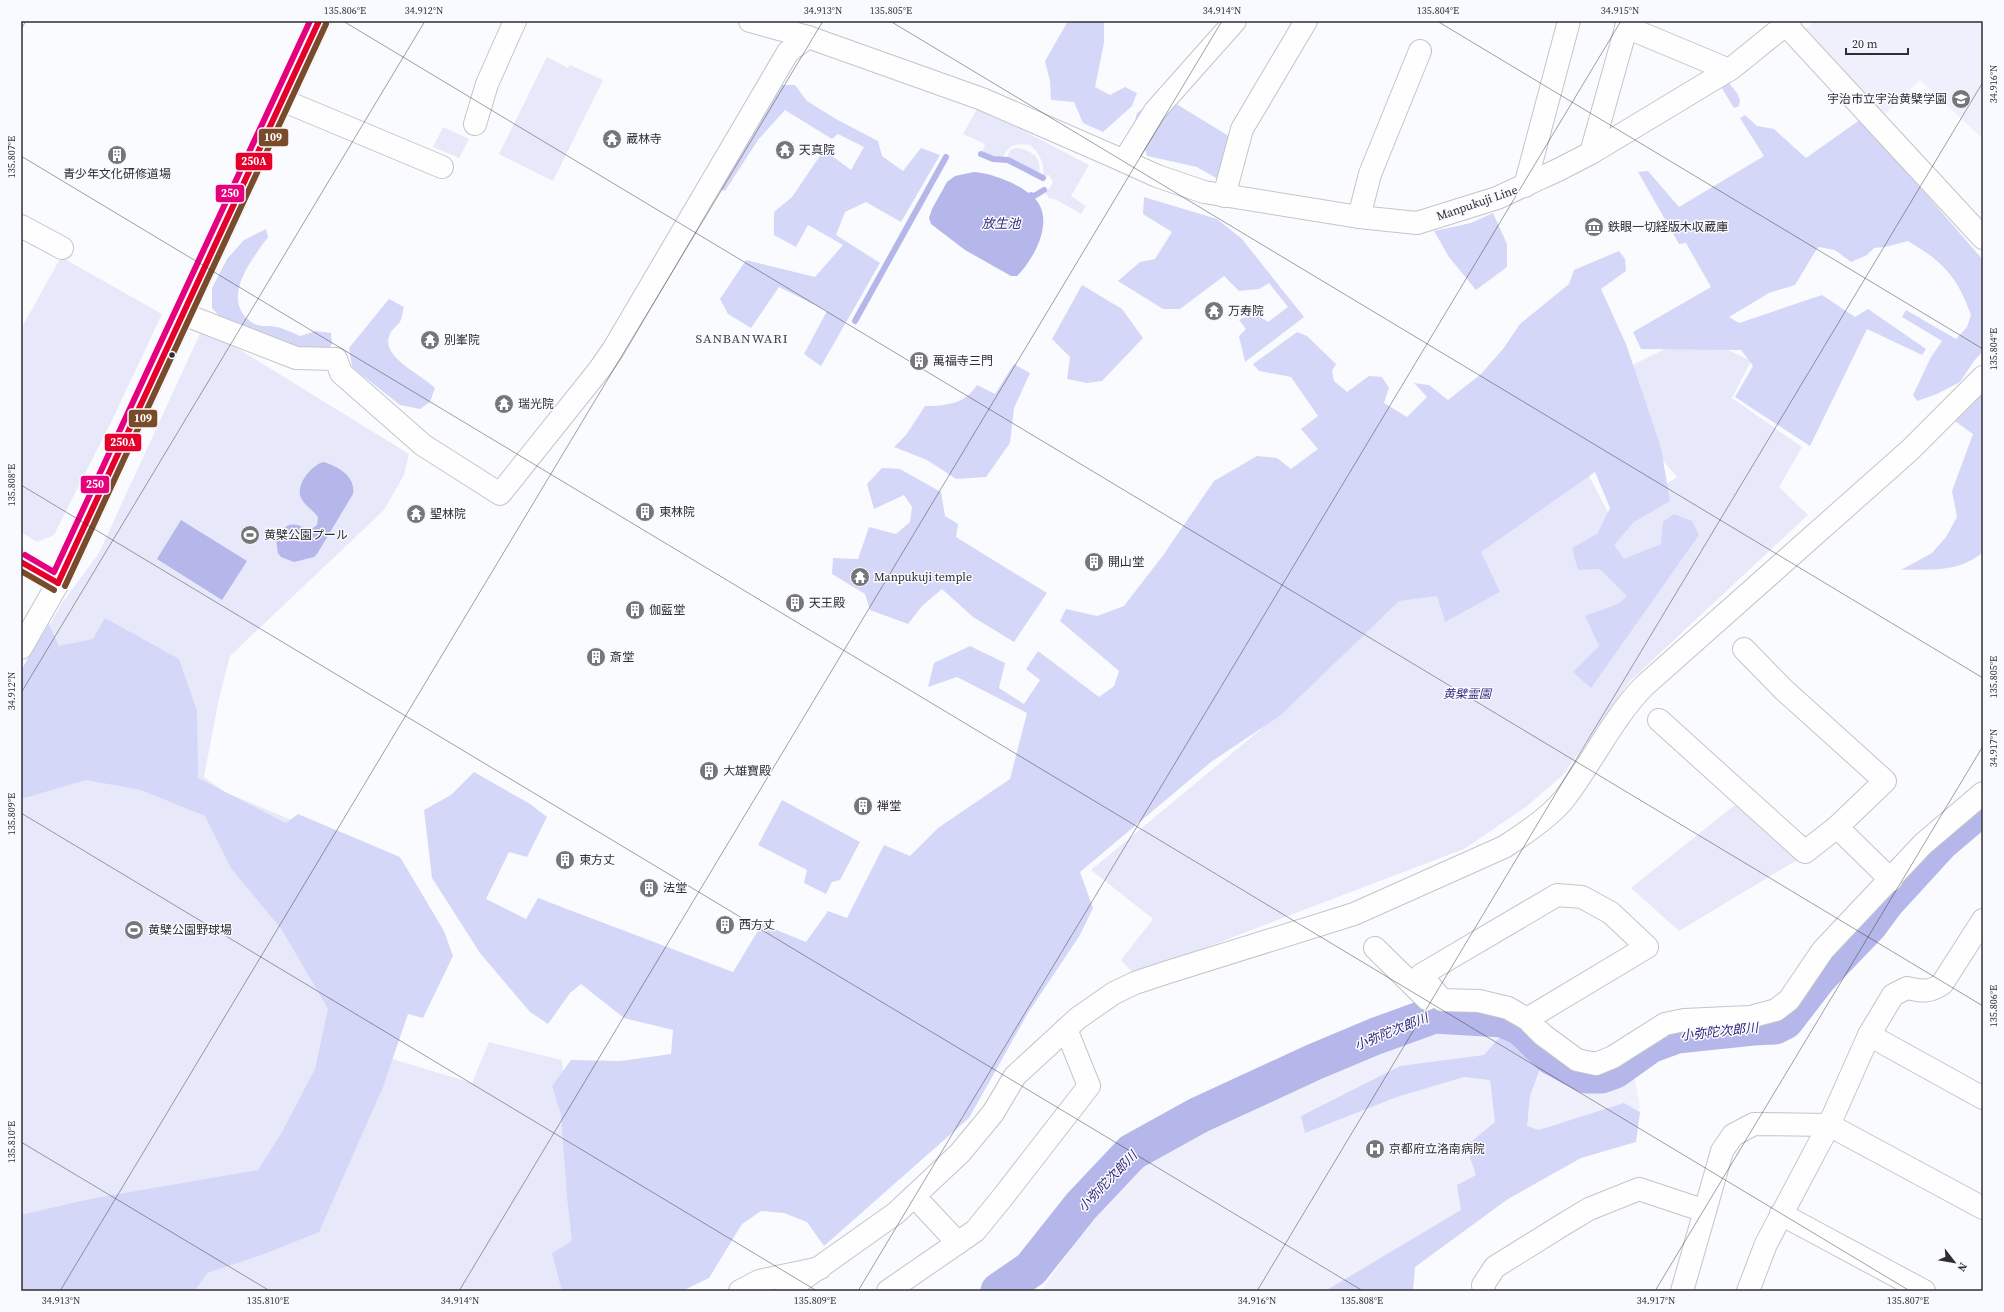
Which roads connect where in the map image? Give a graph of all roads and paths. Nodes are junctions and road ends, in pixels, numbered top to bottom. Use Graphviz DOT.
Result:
graph roads {
  1 [pos="319,21"];
  2 [pos="515,21"];
  3 [pos="750,21"];
  4 [pos="1235,21"];
  5 [pos="1306,21"];
  6 [pos="1569,21"];
  7 [pos="1788,23"];
  8 [pos="1627,24"];
  9 [pos="808,37"];
  10 [pos="1420,51"];
  11 [pos="1728,70"];
  12 [pos="282,100"];
  13 [pos="475,124"];
  14 [pos="1590,153"];
  15 [pos="1124,161"];
  16 [pos="442,167"];
  17 [pos="1525,186"];
  18 [pos="1224,196"];
  19 [pos="1359,217"];
  20 [pos="21,226"];
  21 [pos="1983,238"];
  22 [pos="62,248"];
  23 [pos="183,314"];
  24 [pos="1983,377"];
  25 [pos="21,562"];
  26 [pos="58,583"];
  27 [pos="21,648"];
  28 [pos="1744,649"];
  29 [pos="1659,720"];
  30 [pos="1983,793"];
  31 [pos="1837,828"];
  32 [pos="1891,880"];
  33 [pos="1983,920"];
  34 [pos="1375,948"];
  35 [pos="1442,1000"];
  36 [pos="1528,1020"];
  37 [pos="1066,1029"];
  38 [pos="1869,1035"];
  39 [pos="1983,1098"];
  40 [pos="1829,1125"];
  41 [pos="914,1196"];
  42 [pos="1983,1208"];
  43 [pos="1705,1211"];
  44 [pos="1781,1214"];
  45 [pos="958,1243"];
  46 [pos="821,1267"];
  47 [pos="740,1291"];
  48 [pos="786,1291"];
  49 [pos="888,1291"];
  50 [pos="1484,1291"];
  51 [pos="1682,1291"];
  52 [pos="1748,1291"];
  53 [pos="1924,1291"];
  1 -- 12 [label="street"];
  2 -- 13 [label="street"];
  3 -- 9 [label="street, Manpukuji Line"];
  4 -- 15 [label="street"];
  5 -- 18 [label="street"];
  6 -- 17 [label="street"];
  7 -- 11 [label="street, Manpukuji Line"];
  7 -- 21 [label="street"];
  8 -- 11 [label="street"];
  8 -- 14 [label="street"];
  9 -- 15 [label="street, Manpukuji Line"];
  9 -- 23 [label="street"];
  10 -- 19 [label="street"];
  11 -- 14 [label="street, Manpukuji Line"];
  12 -- 16 [label="street"];
  12 -- 23 [label="street"];
  14 -- 17 [label="street, Manpukuji Line"];
  15 -- 18 [label="street, Manpukuji Line"];
  17 -- 19 [label="street, Manpukuji Line"];
  18 -- 19 [label="street, Manpukuji Line"];
  20 -- 22 [label="street"];
  23 -- 26 [label="street"];
  24 -- 37 [label="street"];
  25 -- 26 [label="street"];
  26 -- 27 [label="street"];
  28 -- 31 [label="street"];
  29 -- 31 [label="street"];
  30 -- 32 [label="street"];
  31 -- 32 [label="street"];
  32 -- 36 [label="street"];
  33 -- 38 [label="street"];
  34 -- 35 [label="street"];
  35 -- 36 [label="street"];
  35 -- 36 [label="street"];
  37 -- 41 [label="street"];
  37 -- 45 [label="street"];
  38 -- 39 [label="street"];
  38 -- 40 [label="street"];
  40 -- 42 [label="street"];
  40 -- 43 [label="street"];
  40 -- 44 [label="street"];
  41 -- 45 [label="street"];
  41 -- 46 [label="street"];
  43 -- 50 [label="street"];
  43 -- 51 [label="street"];
  44 -- 52 [label="street"];
  44 -- 53 [label="street"];
  45 -- 49 [label="street"];
  46 -- 47 [label="street"];
  46 -- 48 [label="street"];
}
